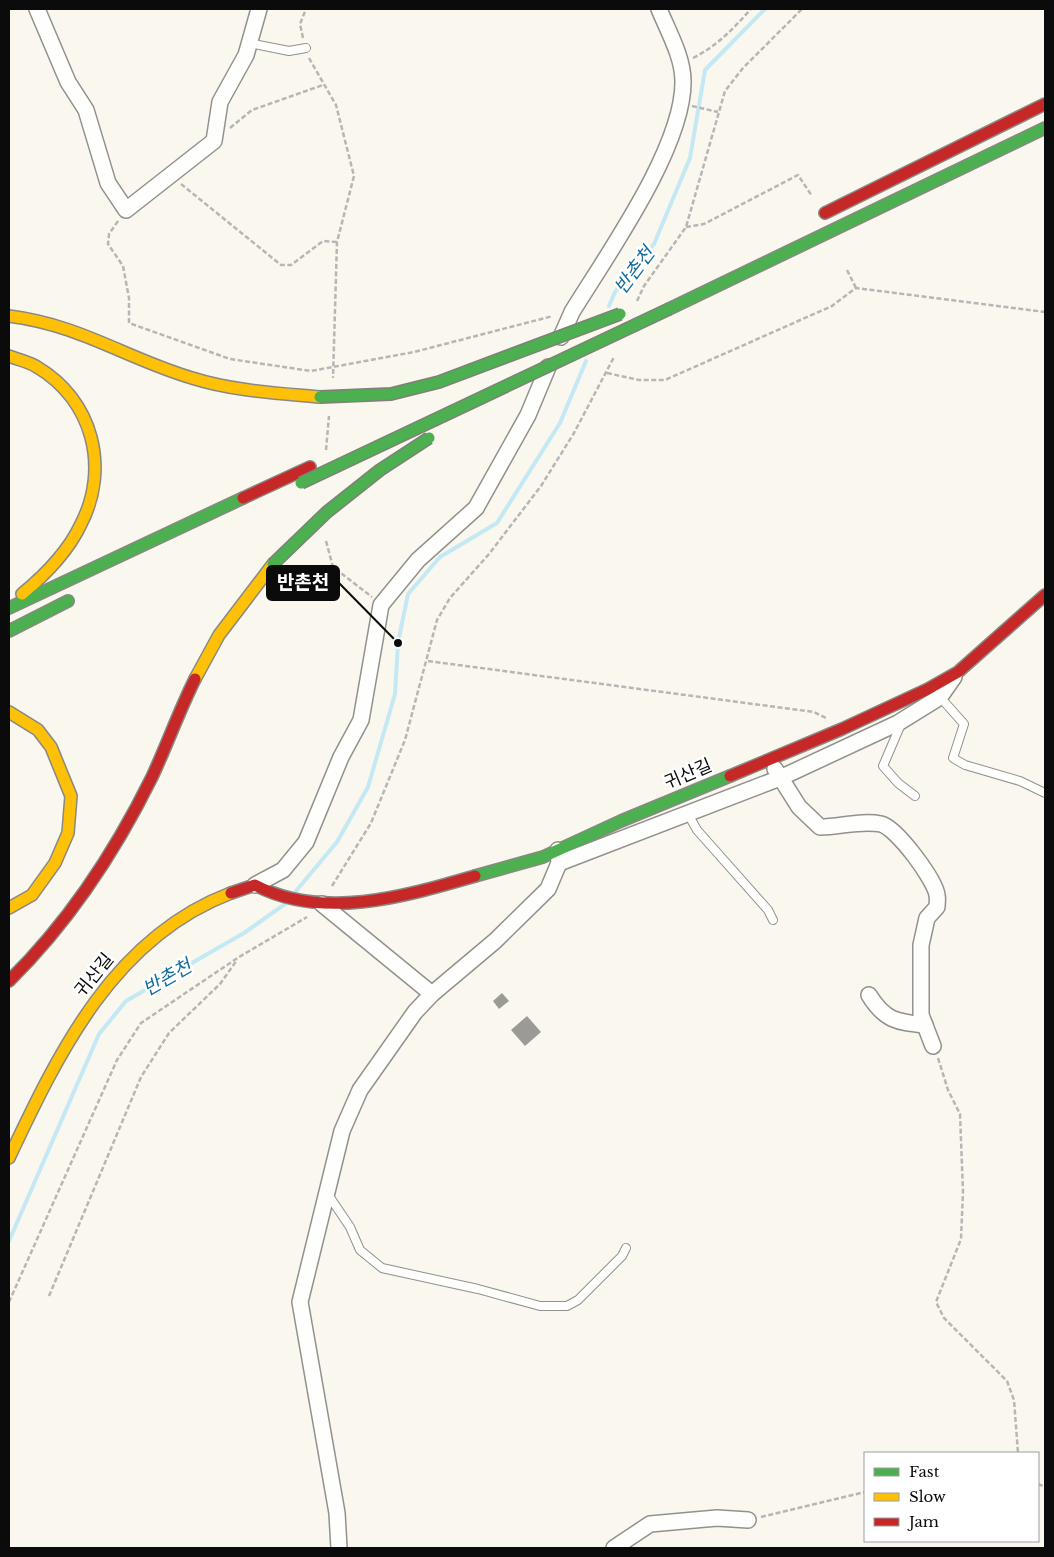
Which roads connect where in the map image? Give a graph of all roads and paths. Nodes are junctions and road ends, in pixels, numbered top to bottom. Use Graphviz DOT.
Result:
graph roads {
  1 [pos="38,9"];
  2 [pos="259,9"];
  3 [pos="306,9"];
  4 [pos="659,9"];
  5 [pos="751,9"];
  6 [pos="802,9"];
  7 [pos="249,43"];
  8 [pos="306,48"];
  9 [pos="681,64"];
  10 [pos="322,85"];
  11 [pos="1045,104"];
  12 [pos="691,106"];
  13 [pos="718,112"];
  14 [pos="1045,128"];
  15 [pos="214,141"];
  16 [pos="170,176"];
  17 [pos="812,196"];
  18 [pos="126,210"];
  19 [pos="815,218"];
  20 [pos="686,227"];
  21 [pos="337,242"];
  22 [pos="847,270"];
  23 [pos="856,288"];
  24 [pos="631,308"];
  25 [pos="572,312"];
  26 [pos="1045,312"];
  27 [pos="9,316"];
  28 [pos="9,356"];
  29 [pos="614,356"];
  30 [pos="516,366"];
  31 [pos="334,367"];
  32 [pos="607,373"];
  33 [pos="510,384"];
  34 [pos="332,385"];
  35 [pos="329,413"];
  36 [pos="400,423"];
  37 [pos="326,457"];
  38 [pos="266,501"];
  39 [pos="326,536"];
  40 [pos="80,595"];
  41 [pos="1045,595"];
  42 [pos="9,604"];
  43 [pos="381,604"];
  44 [pos="9,608"];
  45 [pos="9,631"];
  46 [pos="428,661"];
  47 [pos="958,672"];
  48 [pos="940,697"];
  49 [pos="9,712"];
  50 [pos="903,720"];
  51 [pos="842,729"];
  52 [pos="770,759"];
  53 [pos="780,778"];
  54 [pos="1045,793"];
  55 [pos="915,796"];
  56 [pos="688,814"];
  57 [pos="558,856"];
  58 [pos="255,885"];
  59 [pos="316,903"];
  60 [pos="9,908"];
  61 [pos="773,920"];
  62 [pos="239,956"];
  63 [pos="9,981"];
  64 [pos="432,994"];
  65 [pos="870,995"];
  66 [pos="925,1025"];
  67 [pos="934,1046"];
  68 [pos="9,1158"];
  69 [pos="327,1193"];
  70 [pos="626,1248"];
  71 [pos="49,1296"];
  72 [pos="9,1302"];
  73 [pos="1018,1452"];
  74 [pos="864,1492"];
  75 [pos="748,1520"];
  76 [pos="339,1548"];
  77 [pos="614,1548"];
  1 -- 18 [label="street"];
  2 -- 7 [label="street"];
  3 -- 8 [label="path"];
  4 -- 9 [label="street"];
  5 -- 9 [label="path"];
  6 -- 13 [label="path"];
  7 -- 8 [label="lane"];
  7 -- 15 [label="street"];
  8 -- 10 [label="path"];
  9 -- 25 [label="street"];
  10 -- 15 [label="path"];
  10 -- 21 [label="path"];
  11 -- 19 [label="main road"];
  12 -- 13 [label="path"];
  13 -- 20 [label="path"];
  14 -- 33 [label="main road, bridge"];
  15 -- 16 [label="street"];
  16 -- 18 [label="street"];
  16 -- 21 [label="path"];
  17 -- 20 [label="path"];
  18 -- 31 [label="path"];
  20 -- 24 [label="path"];
  21 -- 31 [label="path"];
  22 -- 23 [label="path"];
  23 -- 26 [label="path"];
  23 -- 32 [label="path"];
  24 -- 27 [label="main road, bridge"];
  24 -- 30 [label="main road, bridge"];
  25 -- 31 [label="path"];
  25 -- 43 [label="street"];
  28 -- 42 [label="main road"];
  29 -- 32 [label="path"];
  31 -- 34 [label="path"];
  32 -- 46 [label="path"];
  33 -- 38 [label="main road, bridge"];
  33 -- 63 [label="main road, bridge"];
  35 -- 37 [label="path"];
  36 -- 44 [label="main road"];
  39 -- 43 [label="path"];
  40 -- 45 [label="main road"];
  41 -- 47 [label="main road, 귀산길"];
  43 -- 58 [label="street"];
  46 -- 51 [label="path"];
  46 -- 59 [label="path"];
  47 -- 48 [label="street"];
  47 -- 51 [label="main road, 귀산길"];
  48 -- 50 [label="street"];
  48 -- 54 [label="lane"];
  49 -- 60 [label="main road"];
  50 -- 53 [label="street"];
  50 -- 55 [label="lane"];
  51 -- 52 [label="main road, 귀산길"];
  52 -- 53 [label="street"];
  52 -- 57 [label="main road, 귀산길"];
  53 -- 56 [label="street"];
  53 -- 66 [label="street"];
  56 -- 57 [label="street"];
  56 -- 61 [label="lane"];
  57 -- 59 [label="main road, 귀산길"];
  57 -- 64 [label="street"];
  58 -- 59 [label="main road, 귀산길"];
  58 -- 68 [label="main road, 귀산길"];
  59 -- 62 [label="path"];
  59 -- 64 [label="street"];
  62 -- 71 [label="path"];
  62 -- 72 [label="path"];
  64 -- 69 [label="street"];
  65 -- 66 [label="street"];
  66 -- 67 [label="street"];
  67 -- 73 [label="path"];
  69 -- 70 [label="lane"];
  69 -- 76 [label="street"];
  74 -- 75 [label="path"];
  75 -- 77 [label="street"];
}
